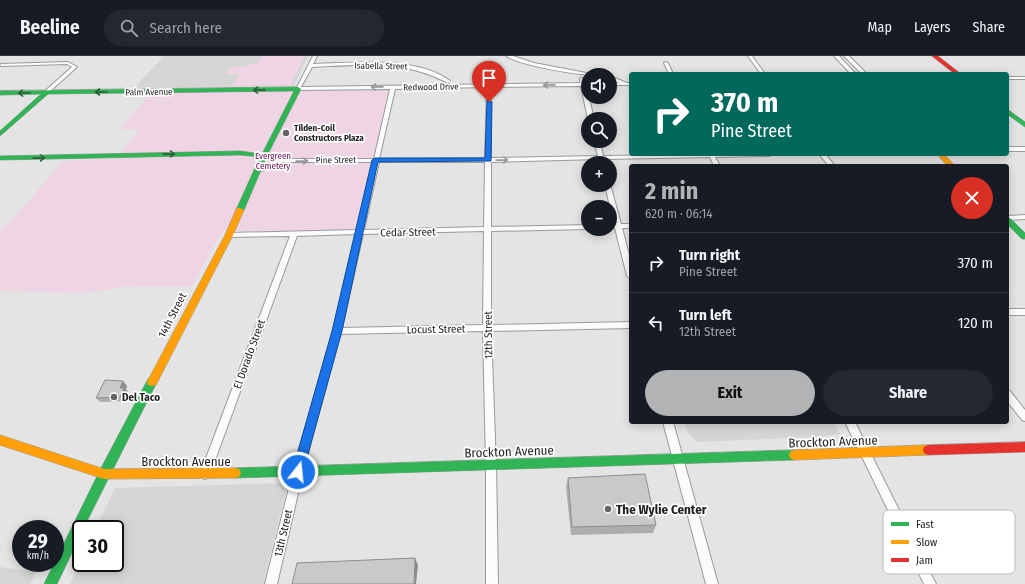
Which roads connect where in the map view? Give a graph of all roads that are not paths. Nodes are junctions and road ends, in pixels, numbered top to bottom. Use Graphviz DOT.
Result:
graph roads {
  1 [pos="315,56"];
  2 [pos="508,56"];
  3 [pos="750,56"];
  4 [pos="836,56"];
  5 [pos="846,56"];
  6 [pos="935,56"];
  7 [pos="666,63"];
  8 [pos="1,65"];
  9 [pos="310,66"];
  10 [pos="670,72"];
  11 [pos="762,72"];
  12 [pos="852,72"];
  13 [pos="863,72"];
  14 [pos="955,72"];
  15 [pos="581,73"];
  16 [pos="1009,78"];
  17 [pos="1025,78"];
  18 [pos="617,79"];
  19 [pos="448,81"];
  20 [pos="581,84"];
  21 [pos="617,84"];
  22 [pos="629,84"];
  23 [pos="489,86"];
  24 [pos="393,87"];
  25 [pos="298,89"];
  26 [pos="47,92"];
  27 [pos="0,93"];
  28 [pos="1009,113"];
  29 [pos="1025,125"];
  30 [pos="0,134"];
  31 [pos="1009,149"];
  32 [pos="1025,149"];
  33 [pos="264,156"];
  34 [pos="675,156"];
  35 [pos="824,156"];
  36 [pos="942,156"];
  37 [pos="0,158"];
  38 [pos="617,159"];
  39 [pos="375,160"];
  40 [pos="488,160"];
  41 [pos="581,160"];
  42 [pos="283,161"];
  43 [pos="830,164"];
  44 [pos="950,164"];
  45 [pos="258,171"];
  46 [pos="610,192"];
  47 [pos="1025,218"];
  48 [pos="1009,219"];
  49 [pos="1009,221"];
  50 [pos="619,226"];
  51 [pos="629,226"];
  52 [pos="581,227"];
  53 [pos="489,229"];
  54 [pos="360,232"];
  55 [pos="294,234"];
  56 [pos="229,235"];
  57 [pos="1025,237"];
  58 [pos="629,268"];
  59 [pos="1009,312"];
  60 [pos="1025,312"];
  61 [pos="629,325"];
  62 [pos="487,328"];
  63 [pos="337,331"];
  64 [pos="1009,397"];
  65 [pos="1025,417"];
  66 [pos="669,424"];
  67 [pos="851,424"];
  68 [pos="0,440"];
  69 [pos="1025,447"];
  70 [pos="866,452"];
  71 [pos="678,459"];
  72 [pos="491,464"];
  73 [pos="298,472"];
  74 [pos="104,474"];
  75 [pos="205,474"];
  76 [pos="894,510"];
  77 [pos="925,574"];
  78 [pos="50,584"];
  79 [pos="271,584"];
  80 [pos="492,584"];
  81 [pos="712,584"];
  82 [pos="930,584"];
  1 -- 9 [label="street, 14th Street"];
  2 -- 15 [label="street"];
  3 -- 11 [label="street"];
  4 -- 12 [label="street"];
  5 -- 13 [label="street"];
  6 -- 14 [label="street"];
  7 -- 10 [label="street"];
  8 -- 26 [label="street"];
  9 -- 19 [label="street, Isabella Street"];
  9 -- 25 [label="street, 14th Street"];
  16 -- 17 [label="street"];
  18 -- 22 [label="street"];
  20 -- 23 [label="street, Redwood Drive, one-way"];
  21 -- 22 [label="street"];
  23 -- 24 [label="street, Redwood Drive"];
  23 -- 40 [label="street, 12th Street"];
  24 -- 25 [label="street, Redwood Drive, one-way"];
  24 -- 39 [label="street, 13th Street"];
  25 -- 26 [label="street, Palm Avenue, one-way"];
  25 -- 33 [label="street, 14th Street"];
  26 -- 27 [label="street, Palm Avenue, one-way"];
  26 -- 30 [label="street"];
  28 -- 29 [label="street"];
  31 -- 32 [label="street"];
  37 -- 33 [label="street, Pine Street, one-way"];
  33 -- 42 [label="street, Pine Street"];
  33 -- 45 [label="street, 14th Street"];
  34 -- 38 [label="street, Pine Street"];
  35 -- 43 [label="street"];
  36 -- 44 [label="street"];
  39 -- 40 [label="street, Pine Street"];
  42 -- 39 [label="street, Pine Street, one-way"];
  39 -- 54 [label="street, 13th Street"];
  40 -- 41 [label="street, Pine Street, one-way"];
  40 -- 53 [label="street, 12th Street"];
  42 -- 45 [label="street"];
  45 -- 56 [label="street, 14th Street"];
  46 -- 50 [label="street"];
  47 -- 48 [label="street"];
  49 -- 57 [label="street"];
  50 -- 51 [label="street"];
  50 -- 58 [label="street"];
  52 -- 53 [label="street, Cedar Street"];
  53 -- 54 [label="street, Cedar Street"];
  53 -- 62 [label="street, 12th Street"];
  54 -- 55 [label="street, Cedar Street"];
  54 -- 63 [label="street, 13th Street"];
  55 -- 56 [label="street, Cedar Street"];
  55 -- 75 [label="street, El Dorado Street"];
  56 -- 74 [label="street, 14th Street"];
  59 -- 60 [label="street"];
  61 -- 62 [label="street, Locust Street"];
  62 -- 63 [label="street, Locust Street"];
  62 -- 72 [label="street, 12th Street"];
  63 -- 73 [label="street, 13th Street"];
  64 -- 65 [label="street"];
  66 -- 71 [label="street"];
  67 -- 70 [label="street"];
  68 -- 74 [label="street, Brockton Avenue"];
  69 -- 70 [label="street, Brockton Avenue"];
  70 -- 71 [label="street, Brockton Avenue"];
  70 -- 76 [label="street"];
  71 -- 72 [label="street, Brockton Avenue"];
  71 -- 81 [label="street"];
  72 -- 73 [label="street, Brockton Avenue"];
  72 -- 80 [label="street, 12th Street"];
  73 -- 75 [label="street, Brockton Avenue"];
  73 -- 79 [label="street, 13th Street"];
  74 -- 75 [label="street, Brockton Avenue"];
  74 -- 78 [label="street, 14th Street"];
  77 -- 82 [label="street"];
}
